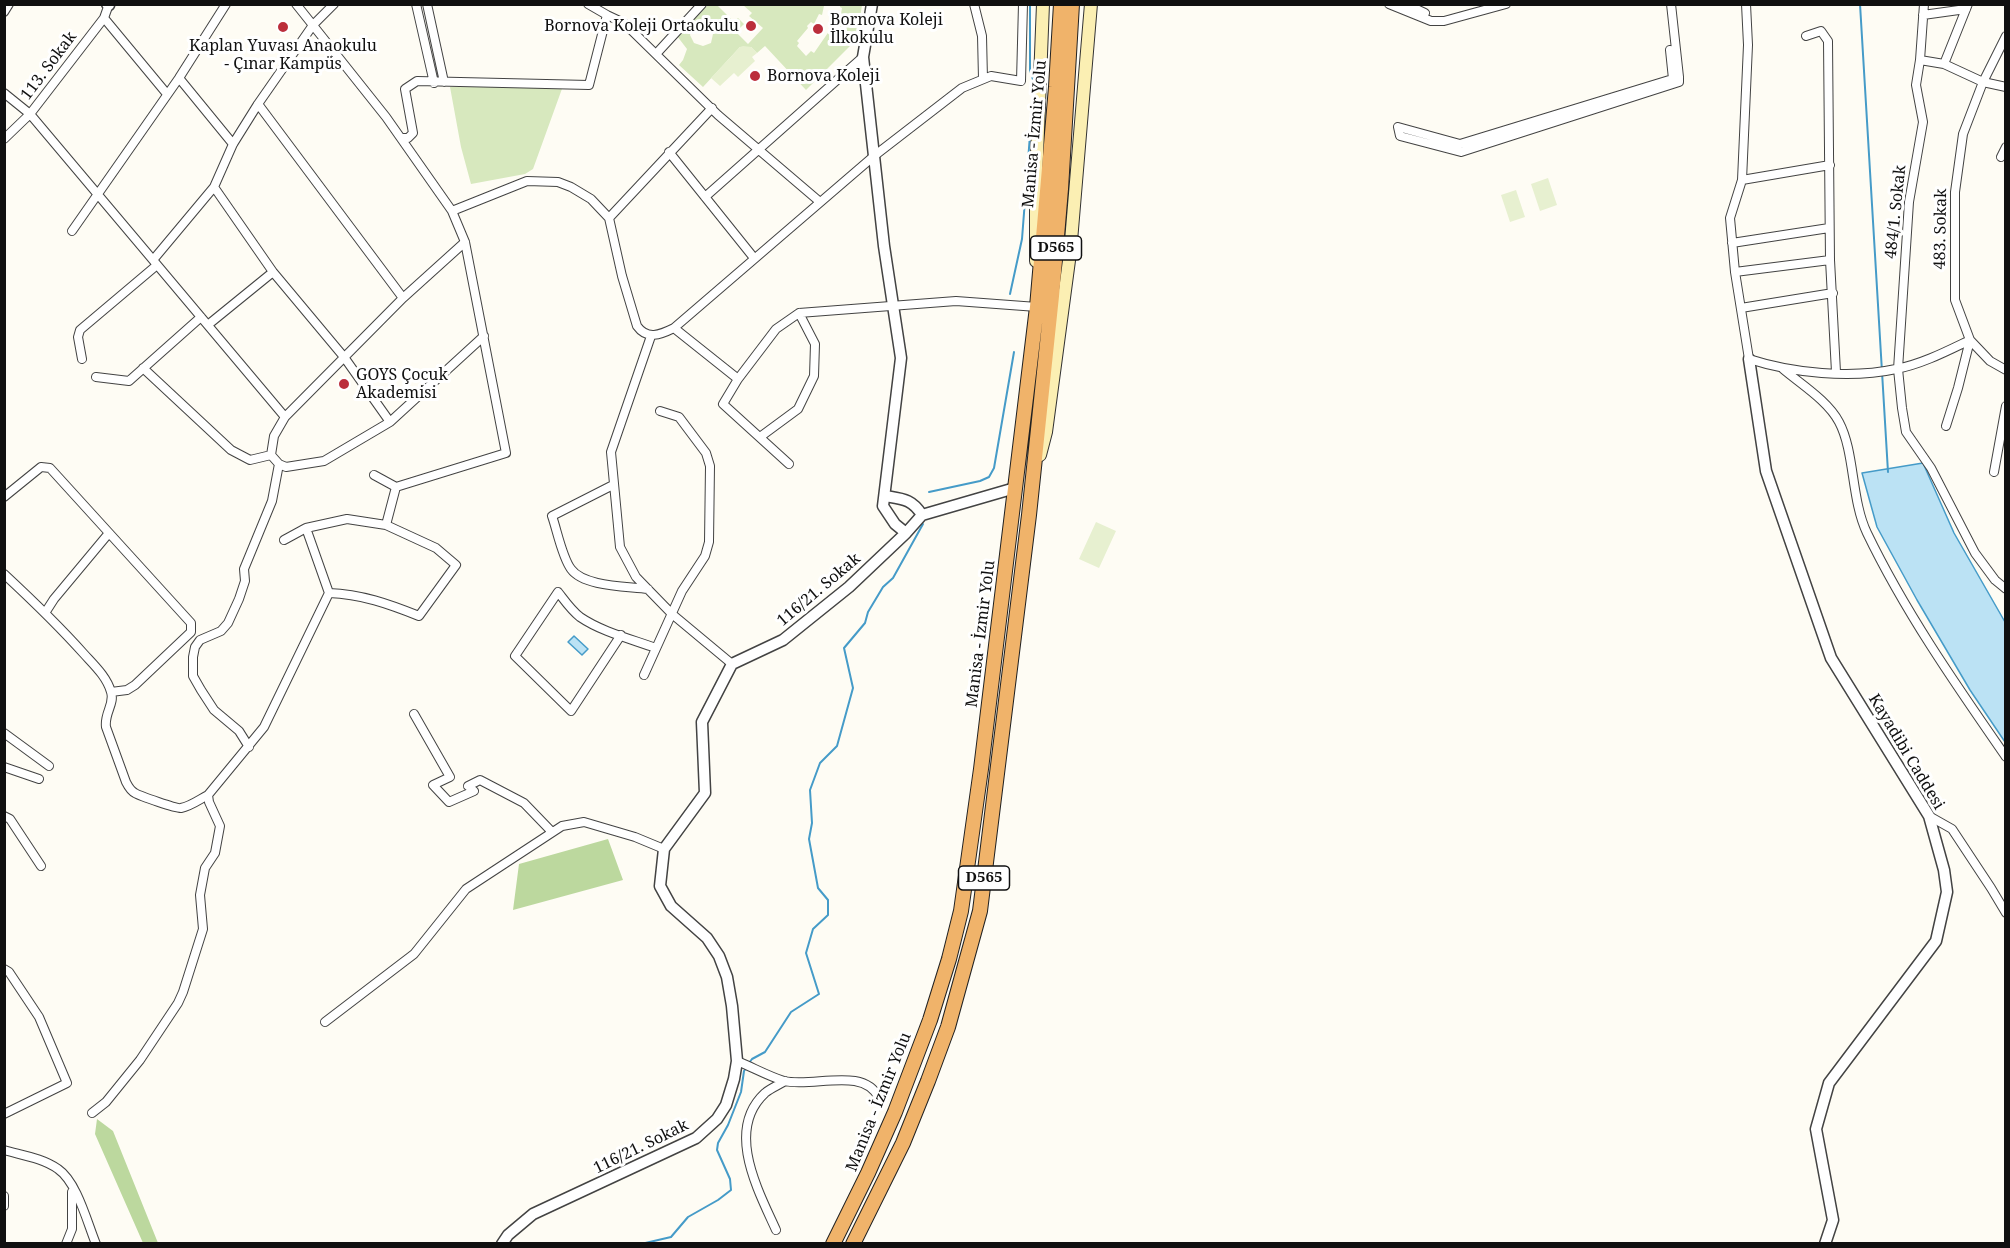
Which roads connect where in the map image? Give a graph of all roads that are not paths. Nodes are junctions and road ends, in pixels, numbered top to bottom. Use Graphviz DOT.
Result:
graph roads {
  1 [pos="226,4"];
  2 [pos="296,4"];
  3 [pos="334,4"];
  4 [pos="416,4"];
  5 [pos="427,4"];
  6 [pos="702,4"];
  7 [pos="872,4"];
  8 [pos="974,4"];
  9 [pos="1023,4"];
  10 [pos="1043,4"];
  11 [pos="1061,4"];
  12 [pos="1072,4"];
  13 [pos="1091,4"];
  14 [pos="1389,4"];
  15 [pos="1406,4"];
  16 [pos="1492,4"];
  17 [pos="1506,4"];
  18 [pos="1666,4"];
  19 [pos="1671,4"];
  20 [pos="1746,4"];
  21 [pos="1924,4"];
  22 [pos="9,5"];
  23 [pos="108,5"];
  24 [pos="590,5"];
  25 [pos="1967,7"];
  26 [pos="1948,8"];
  27 [pos="4,12"];
  28 [pos="608,15"];
  29 [pos="1923,15"];
  30 [pos="104,18"];
  31 [pos="314,26"];
  32 [pos="1806,36"];
  33 [pos="2004,41"];
  34 [pos="656,54"];
  35 [pos="863,57"];
  36 [pos="1920,60"];
  37 [pos="1944,64"];
  38 [pos="179,78"];
  39 [pos="1676,78"];
  40 [pos="983,79"];
  41 [pos="444,82"];
  42 [pos="1983,82"];
  43 [pos="434,83"];
  44 [pos="2006,87"];
  45 [pos="4,93"];
  46 [pos="167,94"];
  47 [pos="258,104"];
  48 [pos="712,108"];
  49 [pos="30,114"];
  50 [pos="401,138"];
  51 [pos="4,139"];
  52 [pos="233,144"];
  53 [pos="2006,147"];
  54 [pos="759,150"];
  55 [pos="669,152"];
  56 [pos="874,156"];
  57 [pos="2001,157"];
  58 [pos="1830,165"];
  59 [pos="1742,180"];
  60 [pos="214,188"];
  61 [pos="98,194"];
  62 [pos="705,197"];
  63 [pos="820,202"];
  64 [pos="452,211"];
  65 [pos="609,218"];
  66 [pos="1829,228"];
  67 [pos="72,231"];
  68 [pos="465,242"];
  69 [pos="1732,243"];
  70 [pos="754,258"];
  71 [pos="1830,260"];
  72 [pos="155,263"];
  73 [pos="273,272"];
  74 [pos="1735,272"];
  75 [pos="1833,293"];
  76 [pos="403,298"];
  77 [pos="1037,303"];
  78 [pos="892,306"];
  79 [pos="1741,308"];
  80 [pos="799,313"];
  81 [pos="201,317"];
  82 [pos="209,324"];
  83 [pos="674,328"];
  84 [pos="484,336"];
  85 [pos="651,336"];
  86 [pos="1970,340"];
  87 [pos="344,357"];
  88 [pos="82,359"];
  89 [pos="1749,359"];
  90 [pos="143,368"];
  91 [pos="1783,369"];
  92 [pos="1898,369"];
  93 [pos="2006,370"];
  94 [pos="1836,372"];
  95 [pos="96,377"];
  96 [pos="738,379"];
  97 [pos="2006,406"];
  98 [pos="660,411"];
  99 [pos="285,417"];
  100 [pos="390,422"];
  101 [pos="1946,426"];
  102 [pos="760,437"];
  103 [pos="271,455"];
  104 [pos="279,464"];
  105 [pos="789,464"];
  106 [pos="1994,472"];
  107 [pos="374,475"];
  108 [pos="613,485"];
  109 [pos="396,487"];
  110 [pos="1015,488"];
  111 [pos="1031,491"];
  112 [pos="885,496"];
  113 [pos="4,497"];
  114 [pos="922,515"];
  115 [pos="386,525"];
  116 [pos="306,528"];
  117 [pos="109,533"];
  118 [pos="906,533"];
  119 [pos="284,540"];
  120 [pos="4,574"];
  121 [pos="648,589"];
  122 [pos="2006,589"];
  123 [pos="328,593"];
  124 [pos="45,613"];
  125 [pos="672,614"];
  126 [pos="621,635"];
  127 [pos="656,648"];
  128 [pos="732,664"];
  129 [pos="644,675"];
  130 [pos="111,692"];
  131 [pos="414,714"];
  132 [pos="4,733"];
  133 [pos="249,747"];
  134 [pos="2006,757"];
  135 [pos="49,766"];
  136 [pos="4,767"];
  137 [pos="39,779"];
  138 [pos="208,795"];
  139 [pos="4,816"];
  140 [pos="1929,816"];
  141 [pos="552,832"];
  142 [pos="664,849"];
  143 [pos="41,866"];
  144 [pos="2006,913"];
  145 [pos="6,972"];
  146 [pos="325,1022"];
  147 [pos="737,1061"];
  148 [pos="785,1081"];
  149 [pos="879,1098"];
  150 [pos="92,1113"];
  151 [pos="4,1114"];
  152 [pos="4,1150"];
  153 [pos="72,1186"];
  154 [pos="4,1196"];
  155 [pos="4,1206"];
  156 [pos="776,1230"];
  157 [pos="66,1244"];
  158 [pos="96,1244"];
  159 [pos="502,1244"];
  160 [pos="833,1244"];
  161 [pos="853,1244"];
  162 [pos="1825,1244"];
  1 -- 38 [label="street"];
  2 -- 31 [label="street"];
  3 -- 31 [label="street"];
  4 -- 43 [label="street"];
  5 -- 41 [label="street"];
  6 -- 34 [label="street"];
  7 -- 35 [label="street"];
  8 -- 40 [label="street"];
  9 -- 40 [label="street"];
  10 -- 77 [label="main road"];
  11 -- 77 [label="highway, Manisa - İzmir Yolu / D565"];
  12 -- 111 [label="highway, Manisa - İzmir Yolu / D565"];
  13 -- 111 [label="main road"];
  14 -- 17 [label="street"];
  15 -- 16 [label="street"];
  18 -- 39 [label="street"];
  19 -- 39 [label="street"];
  20 -- 59 [label="street"];
  21 -- 29 [label="street, 484/1. Sokak"];
  22 -- 27 [label="street"];
  23 -- 30 [label="street, 113. Sokak"];
  24 -- 28 [label="street"];
  25 -- 26 [label="street"];
  25 -- 37 [label="street"];
  26 -- 29 [label="street"];
  28 -- 34 [label="street"];
  28 -- 41 [label="street"];
  29 -- 36 [label="street, 484/1. Sokak"];
  30 -- 46 [label="street"];
  30 -- 49 [label="street, 113. Sokak"];
  31 -- 47 [label="street"];
  31 -- 50 [label="street"];
  32 -- 58 [label="street"];
  33 -- 42 [label="street, 483. Sokak"];
  34 -- 48 [label="street"];
  35 -- 54 [label="street"];
  35 -- 56 [label="street"];
  36 -- 37 [label="street"];
  36 -- 92 [label="street, 484/1. Sokak"];
  37 -- 42 [label="street"];
  38 -- 46 [label="street"];
  38 -- 52 [label="street"];
  39 -- 39 [label="street"];
  40 -- 56 [label="street"];
  41 -- 43 [label="street"];
  42 -- 44 [label="street"];
  42 -- 86 [label="street, 483. Sokak"];
  43 -- 50 [label="street"];
  45 -- 49 [label="street"];
  46 -- 61 [label="street"];
  47 -- 52 [label="street"];
  47 -- 76 [label="street"];
  48 -- 54 [label="street"];
  48 -- 55 [label="street"];
  49 -- 51 [label="street, 113. Sokak"];
  49 -- 61 [label="street"];
  50 -- 64 [label="street"];
  52 -- 60 [label="street"];
  53 -- 57 [label="street"];
  54 -- 62 [label="street"];
  54 -- 63 [label="street"];
  55 -- 62 [label="street"];
  55 -- 65 [label="street"];
  56 -- 63 [label="street"];
  56 -- 78 [label="street"];
  58 -- 59 [label="street"];
  58 -- 66 [label="street"];
  59 -- 69 [label="street"];
  60 -- 72 [label="street"];
  60 -- 73 [label="street"];
  61 -- 67 [label="street"];
  61 -- 72 [label="street"];
  62 -- 70 [label="street"];
  63 -- 70 [label="street"];
  64 -- 65 [label="street"];
  64 -- 68 [label="street"];
  65 -- 85 [label="street"];
  66 -- 69 [label="street"];
  66 -- 71 [label="street"];
  68 -- 76 [label="street"];
  68 -- 84 [label="street"];
  69 -- 74 [label="street"];
  70 -- 83 [label="street"];
  71 -- 74 [label="street"];
  71 -- 75 [label="street"];
  72 -- 81 [label="street"];
  72 -- 88 [label="street"];
  73 -- 82 [label="street"];
  73 -- 87 [label="street"];
  74 -- 79 [label="street"];
  75 -- 79 [label="street"];
  75 -- 94 [label="street"];
  76 -- 87 [label="street"];
  77 -- 78 [label="street"];
  77 -- 110 [label="highway, Manisa - İzmir Yolu / D565"];
  78 -- 80 [label="street"];
  78 -- 112 [label="street"];
  79 -- 89 [label="street"];
  80 -- 96 [label="street"];
  80 -- 102 [label="street"];
  81 -- 82 [label="street"];
  81 -- 90 [label="street"];
  82 -- 99 [label="street"];
  83 -- 85 [label="street"];
  83 -- 96 [label="street"];
  84 -- 100 [label="street"];
  84 -- 109 [label="street"];
  85 -- 108 [label="street"];
  86 -- 92 [label="street"];
  86 -- 93 [label="street"];
  86 -- 101 [label="street"];
  87 -- 99 [label="street"];
  87 -- 100 [label="street"];
  89 -- 91 [label="street"];
  89 -- 140 [label="street, Kayadibi Caddesi"];
  90 -- 95 [label="street"];
  90 -- 103 [label="street"];
  91 -- 94 [label="street"];
  91 -- 134 [label="street"];
  92 -- 94 [label="street"];
  92 -- 122 [label="street, 484/1. Sokak"];
  96 -- 102 [label="street"];
  97 -- 106 [label="street"];
  98 -- 125 [label="street"];
  99 -- 103 [label="street"];
  100 -- 104 [label="street"];
  102 -- 105 [label="street"];
  103 -- 104 [label="street"];
  104 -- 133 [label="street"];
  107 -- 109 [label="street"];
  108 -- 121 [label="street"];
  108 -- 121 [label="street"];
  109 -- 115 [label="street"];
  110 -- 114 [label="street"];
  110 -- 160 [label="highway, Manisa - İzmir Yolu / D565"];
  111 -- 161 [label="highway, Manisa - İzmir Yolu / D565"];
  112 -- 114 [label="street"];
  112 -- 118 [label="street"];
  113 -- 117 [label="street"];
  114 -- 118 [label="street, 116/21. Sokak"];
  115 -- 116 [label="street"];
  115 -- 123 [label="street"];
  116 -- 119 [label="street"];
  116 -- 123 [label="street"];
  117 -- 124 [label="street"];
  117 -- 130 [label="street"];
  118 -- 128 [label="street, 116/21. Sokak"];
  120 -- 124 [label="street"];
  121 -- 125 [label="street"];
  123 -- 133 [label="street"];
  124 -- 130 [label="street"];
  125 -- 127 [label="street"];
  125 -- 128 [label="street"];
  126 -- 126 [label="street"];
  126 -- 127 [label="street"];
  127 -- 129 [label="street"];
  128 -- 142 [label="street"];
  130 -- 138 [label="street"];
  131 -- 141 [label="street"];
  132 -- 135 [label="street"];
  133 -- 138 [label="street"];
  136 -- 137 [label="street"];
  138 -- 150 [label="street"];
  139 -- 143 [label="street"];
  140 -- 144 [label="street"];
  140 -- 162 [label="street, Kayadibi Caddesi"];
  141 -- 142 [label="street"];
  141 -- 146 [label="street"];
  142 -- 147 [label="street, 116/21. Sokak"];
  145 -- 151 [label="street"];
  147 -- 148 [label="street"];
  147 -- 159 [label="street, 116/21. Sokak"];
  148 -- 149 [label="street"];
  148 -- 156 [label="street"];
  152 -- 153 [label="street"];
  153 -- 157 [label="street"];
  153 -- 158 [label="street"];
  154 -- 155 [label="street"];
}
